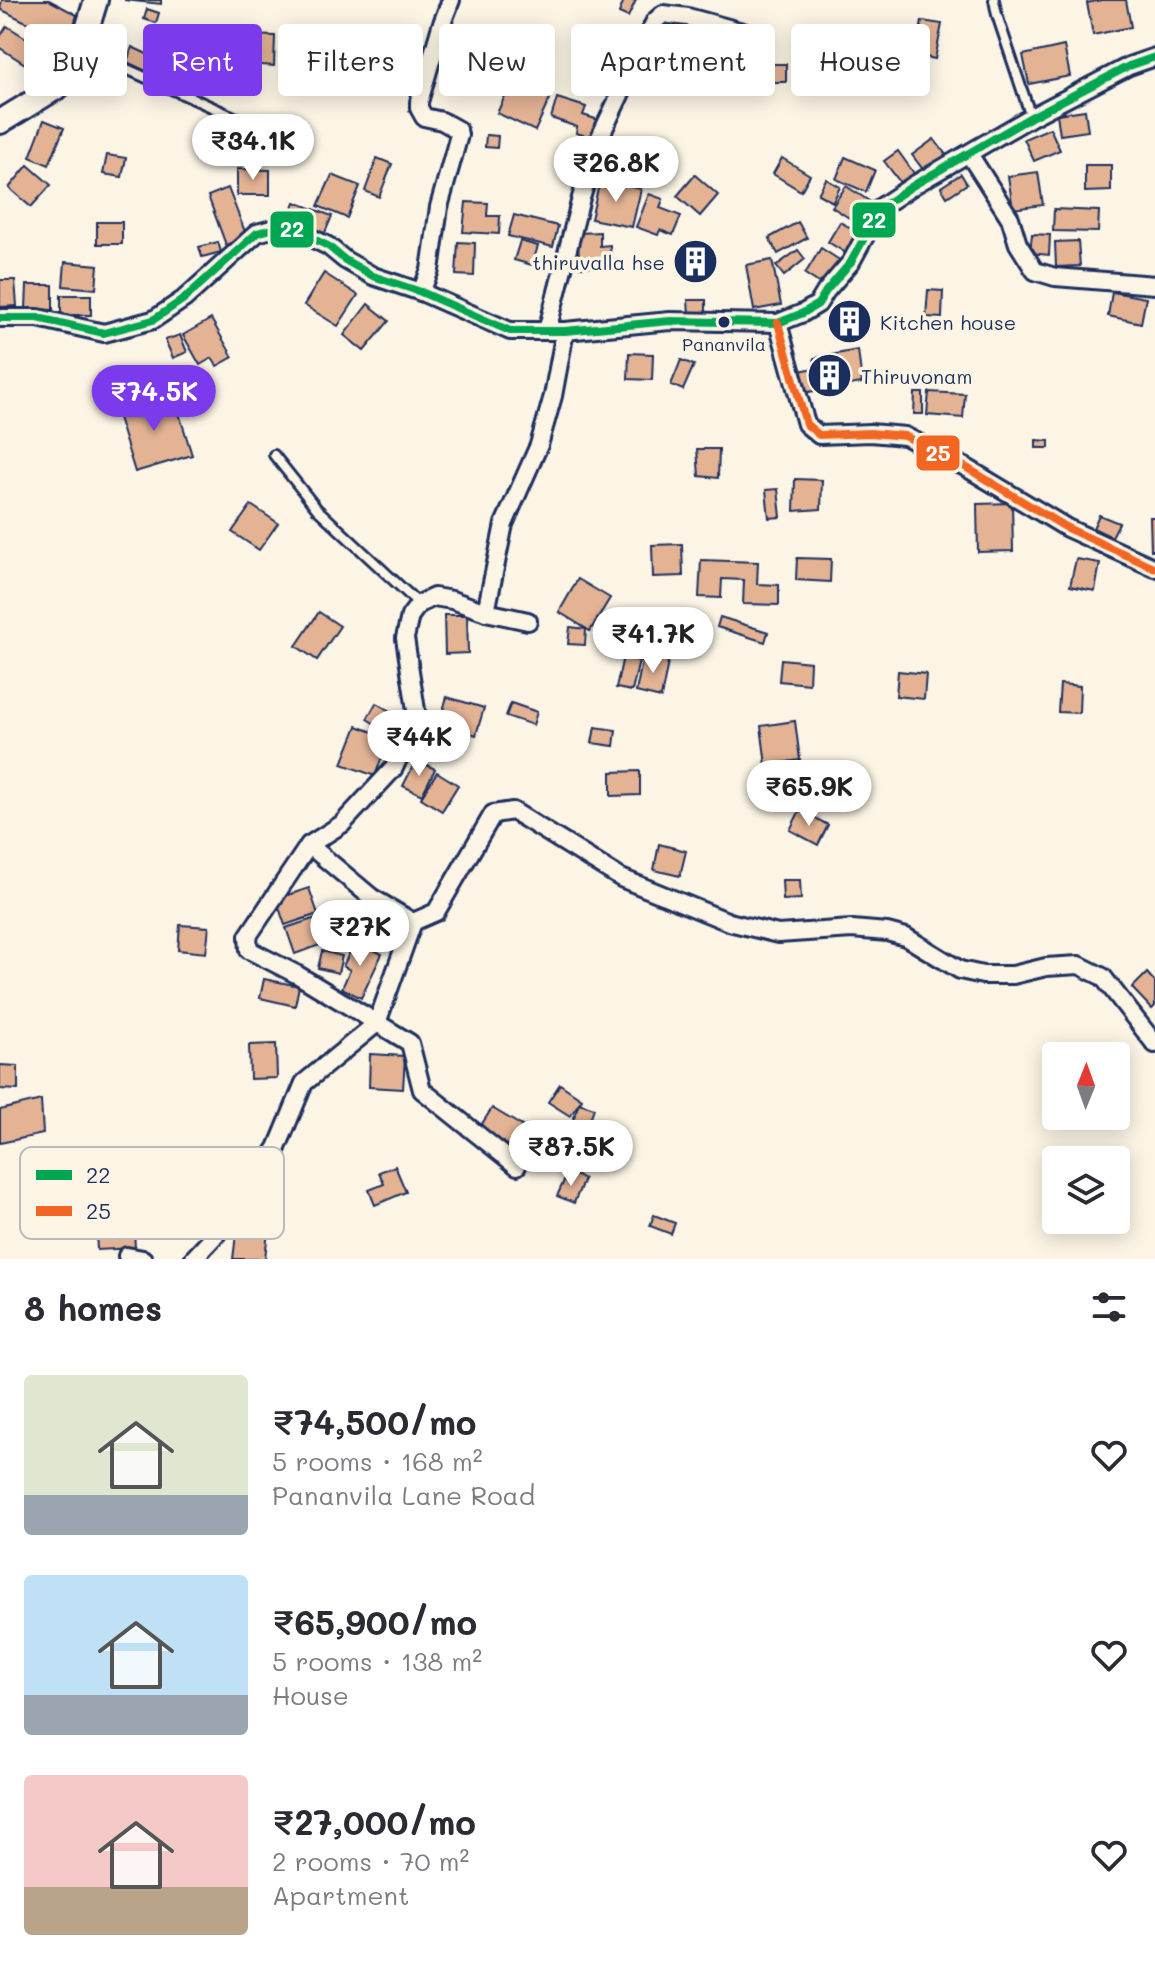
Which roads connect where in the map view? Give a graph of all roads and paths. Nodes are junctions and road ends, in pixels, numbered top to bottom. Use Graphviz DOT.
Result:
graph roads {
  1 [pos="96,0"];
  2 [pos="451,0"];
  3 [pos="994,0"];
  4 [pos="89,24"];
  5 [pos="654,24"];
  6 [pos="714,24"];
  7 [pos="1155,57"];
  8 [pos="127,69"];
  9 [pos="43,96"];
  10 [pos="619,96"];
  11 [pos="1031,117"];
  12 [pos="243,121"];
  13 [pos="0,122"];
  14 [pos="969,154"];
  15 [pos="1155,285"];
  16 [pos="421,292"];
  17 [pos="0,318"];
  18 [pos="778,323"];
  19 [pos="547,331"];
  20 [pos="565,331"];
  21 [pos="274,455"];
  22 [pos="1155,568"];
  23 [pos="419,604"];
  24 [pos="486,612"];
  25 [pos="528,621"];
  26 [pos="309,845"];
  27 [pos="413,922"];
  28 [pos="377,1023"];
  29 [pos="1155,1044"];
  30 [pos="277,1147"];
  31 [pos="517,1166"];
  32 [pos="212,1239"];
  33 [pos="193,1259"];
  1 -- 4 [label="main road"];
  2 -- 16 [label="street"];
  3 -- 11 [label="lane"];
  5 -- 6 [label="street"];
  7 -- 11 [label="street"];
  8 -- 12 [label="lane"];
  9 -- 13 [label="main road"];
  10 -- 19 [label="street"];
  11 -- 14 [label="street"];
  14 -- 15 [label="street"];
  14 -- 18 [label="street"];
  16 -- 17 [label="street"];
  16 -- 19 [label="street"];
  18 -- 20 [label="street"];
  18 -- 22 [label="street"];
  19 -- 20 [label="street"];
  20 -- 24 [label="street"];
  21 -- 23 [label="lane"];
  23 -- 24 [label="street"];
  23 -- 26 [label="street"];
  24 -- 25 [label="street"];
  26 -- 27 [label="street"];
  26 -- 28 [label="street"];
  27 -- 28 [label="street"];
  27 -- 29 [label="street"];
  28 -- 30 [label="street"];
  28 -- 31 [label="street"];
  32 -- 33 [label="street"];
}
